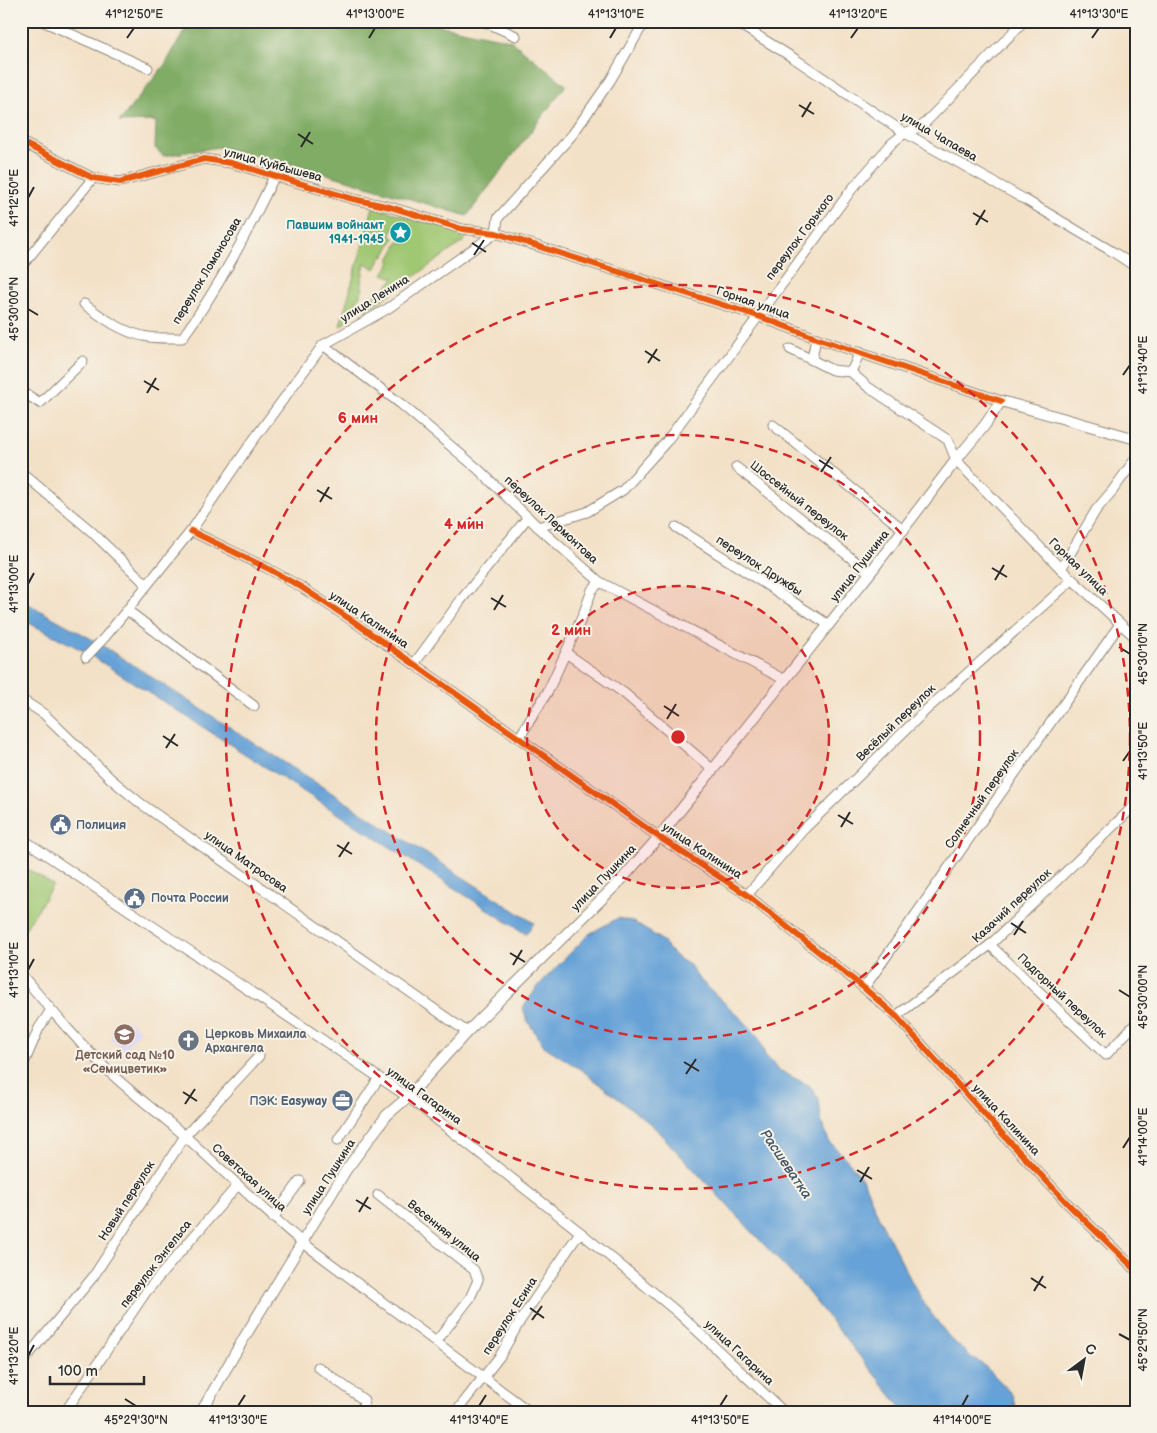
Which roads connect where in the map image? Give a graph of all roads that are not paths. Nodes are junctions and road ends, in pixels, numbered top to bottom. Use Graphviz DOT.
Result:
graph roads {
  1 [pos="42,21"];
  2 [pos="483,21"];
  3 [pos="645,21"];
  4 [pos="734,21"];
  5 [pos="1024,21"];
  6 [pos="516,36"];
  7 [pos="148,68"];
  8 [pos="905,133"];
  9 [pos="21,142"];
  10 [pos="275,175"];
  11 [pos="93,178"];
  12 [pos="496,233"];
  13 [pos="21,267"];
  14 [pos="1136,268"];
  15 [pos="84,304"];
  16 [pos="758,316"];
  17 [pos="816,338"];
  18 [pos="324,345"];
  19 [pos="790,349"];
  20 [pos="860,352"];
  21 [pos="812,359"];
  22 [pos="83,360"];
  23 [pos="851,372"];
  24 [pos="21,391"];
  25 [pos="1001,401"];
  26 [pos="773,425"];
  27 [pos="1136,439"];
  28 [pos="1136,458"];
  29 [pos="956,460"];
  30 [pos="736,467"];
  31 [pos="21,472"];
  32 [pos="528,517"];
  33 [pos="538,527"];
  34 [pos="676,527"];
  35 [pos="904,530"];
  36 [pos="191,531"];
  37 [pos="1061,569"];
  38 [pos="870,573"];
  39 [pos="1072,580"];
  40 [pos="600,582"];
  41 [pos="147,585"];
  42 [pos="127,610"];
  43 [pos="1120,624"];
  44 [pos="829,625"];
  45 [pos="1136,638"];
  46 [pos="566,653"];
  47 [pos="86,657"];
  48 [pos="414,664"];
  49 [pos="784,680"];
  50 [pos="21,699"];
  51 [pos="254,706"];
  52 [pos="519,738"];
  53 [pos="713,770"];
  54 [pos="1136,804"];
  55 [pos="659,837"];
  56 [pos="21,838"];
  57 [pos="747,895"];
  58 [pos="990,945"];
  59 [pos="21,974"];
  60 [pos="864,988"];
  61 [pos="51,1010"];
  62 [pos="896,1016"];
  63 [pos="1136,1023"];
  64 [pos="467,1032"];
  65 [pos="259,1056"];
  66 [pos="21,1070"];
  67 [pos="379,1078"];
  68 [pos="408,1097"];
  69 [pos="185,1136"];
  70 [pos="338,1140"];
  71 [pos="300,1181"];
  72 [pos="237,1186"];
  73 [pos="378,1194"];
  74 [pos="273,1218"];
  75 [pos="580,1232"];
  76 [pos="302,1242"];
  77 [pos="1136,1270"];
  78 [pos="436,1342"];
  79 [pos="21,1364"];
  80 [pos="318,1367"];
  81 [pos="484,1376"];
  82 [pos="777,1410"];
  83 [pos="65,1412"];
  84 [pos="201,1412"];
  85 [pos="362,1412"];
  86 [pos="456,1412"];
  87 [pos="530,1412"];
  1 -- 7 [label="street"];
  2 -- 6 [label="street"];
  3 -- 12 [label="street"];
  4 -- 8 [label="street, улица Чапаева"];
  5 -- 8 [label="street, переулок Горького"];
  8 -- 14 [label="street, улица Чапаева"];
  8 -- 16 [label="street, переулок Горького"];
  9 -- 11 [label="street, улица Куйбышева"];
  10 -- 11 [label="street, улица Куйбышева"];
  10 -- 12 [label="street, улица Куйбышева"];
  10 -- 15 [label="street, переулок Ломоносова"];
  11 -- 13 [label="street"];
  12 -- 16 [label="street, Горная улица"];
  12 -- 18 [label="street, улица Ленина"];
  16 -- 17 [label="street, Горная улица"];
  16 -- 33 [label="street, переулок Горького"];
  17 -- 20 [label="street, Горная улица"];
  17 -- 21 [label="street"];
  18 -- 32 [label="street, переулок Лермонтова"];
  18 -- 36 [label="street, улица Ленина"];
  19 -- 21 [label="street, Горная улица"];
  20 -- 23 [label="street"];
  20 -- 25 [label="street, Горная улица"];
  21 -- 23 [label="street, Горная улица"];
  22 -- 24 [label="street"];
  23 -- 29 [label="street, Горная улица"];
  25 -- 27 [label="main road"];
  25 -- 29 [label="main road, улица Пушкина"];
  26 -- 35 [label="street"];
  28 -- 37 [label="street"];
  29 -- 35 [label="main road, улица Пушкина"];
  29 -- 37 [label="street, Горная улица"];
  30 -- 38 [label="street, Шоссейный переулок"];
  31 -- 41 [label="street"];
  32 -- 33 [label="street, переулок Лермонтова"];
  32 -- 48 [label="street"];
  33 -- 40 [label="street, переулок Лермонтова"];
  34 -- 44 [label="street, переулок Дружбы"];
  35 -- 38 [label="main road, улица Пушкина"];
  36 -- 41 [label="street, улица Ленина"];
  36 -- 48 [label="street, улица Калинина"];
  37 -- 39 [label="street, Горная улица"];
  38 -- 44 [label="main road, улица Пушкина"];
  39 -- 43 [label="street, Горная улица"];
  39 -- 57 [label="street, Весёлый переулок"];
  40 -- 46 [label="street"];
  40 -- 49 [label="street, переулок Лермонтова"];
  41 -- 42 [label="street, улица Ленина"];
  42 -- 47 [label="street, улица Ленина"];
  42 -- 51 [label="street"];
  43 -- 45 [label="street, Горная улица"];
  43 -- 60 [label="street, Солнечный переулок"];
  44 -- 49 [label="main road, улица Пушкина"];
  46 -- 52 [label="street"];
  46 -- 53 [label="street"];
  48 -- 52 [label="street, улица Калинина"];
  49 -- 53 [label="main road, улица Пушкина"];
  50 -- 64 [label="street, улица Матросова"];
  52 -- 55 [label="street, улица Калинина"];
  53 -- 55 [label="main road, улица Пушкина"];
  54 -- 58 [label="street, Казачий переулок"];
  55 -- 57 [label="street, улица Калинина"];
  55 -- 64 [label="main road, улица Пушкина"];
  56 -- 67 [label="street, улица Гагарина"];
  57 -- 60 [label="street, улица Калинина"];
  58 -- 62 [label="street, Казачий переулок"];
  58 -- 63 [label="street, Подгорный переулок"];
  59 -- 61 [label="street, Советская улица"];
  60 -- 62 [label="street, улица Калинина"];
  61 -- 66 [label="street"];
  61 -- 69 [label="street, Советская улица"];
  62 -- 77 [label="street, улица Калинина"];
  64 -- 68 [label="main road, улица Пушкина"];
  65 -- 69 [label="street, Новый переулок"];
  67 -- 68 [label="street, улица Гагарина"];
  67 -- 70 [label="street"];
  68 -- 75 [label="street, улица Гагарина"];
  68 -- 76 [label="main road, улица Пушкина"];
  69 -- 72 [label="street, Советская улица"];
  69 -- 79 [label="street, Новый переулок"];
  71 -- 74 [label="street"];
  72 -- 74 [label="street, Советская улица"];
  72 -- 83 [label="street, переулок Энгельса"];
  73 -- 78 [label="street, Весенняя улица"];
  74 -- 76 [label="street, Советская улица"];
  75 -- 81 [label="street, переулок Есина"];
  75 -- 82 [label="street, улица Гагарина"];
  76 -- 78 [label="street, Советская улица"];
  76 -- 84 [label="main road, улица Пушкина"];
  78 -- 81 [label="street, Советская улица"];
  80 -- 85 [label="street"];
  81 -- 86 [label="street, переулок Есина"];
  81 -- 87 [label="street, Советская улица"];
}
